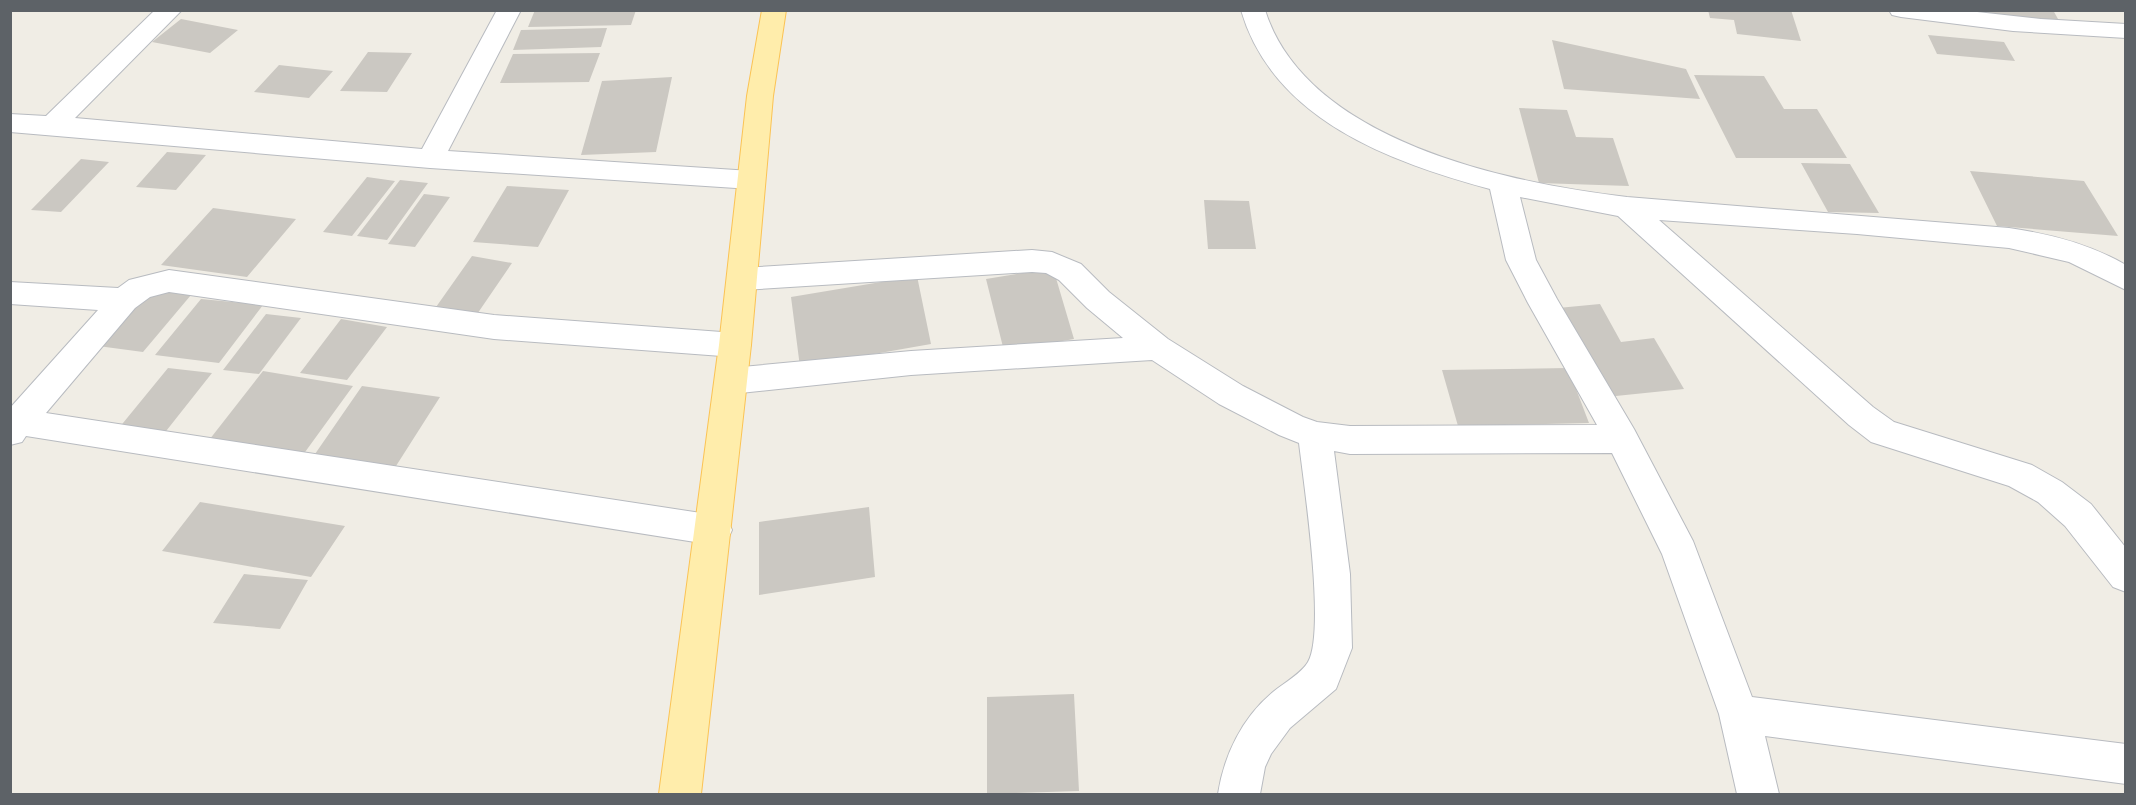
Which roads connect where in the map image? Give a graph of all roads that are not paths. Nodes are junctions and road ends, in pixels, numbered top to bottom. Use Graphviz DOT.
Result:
graph roads {
  1 [pos="170,10"];
  2 [pos="509,10"];
  3 [pos="774,10"];
  4 [pos="1253,10"];
  5 [pos="1902,10"];
  6 [pos="2126,31"];
  7 [pos="10,123"];
  8 [pos="53,125"];
  9 [pos="430,159"];
  10 [pos="751,180"];
  11 [pos="1503,184"];
  12 [pos="1626,207"];
  13 [pos="742,279"];
  14 [pos="2126,279"];
  15 [pos="10,293"];
  16 [pos="124,300"];
  17 [pos="735,345"];
  18 [pos="1157,348"];
  19 [pos="731,381"];
  20 [pos="15,427"];
  21 [pos="1315,435"];
  22 [pos="1622,439"];
  23 [pos="714,530"];
  24 [pos="2126,576"];
  25 [pos="1739,714"];
  26 [pos="2126,764"];
  27 [pos="682,793"];
  28 [pos="1239,795"];
  29 [pos="1758,795"];
  1 -- 8 [label="street"];
  2 -- 9 [label="street"];
  3 -- 10 [label="main road"];
  4 -- 11 [label="street"];
  5 -- 6 [label="street"];
  7 -- 8 [label="street"];
  8 -- 9 [label="street"];
  9 -- 10 [label="street"];
  10 -- 13 [label="main road"];
  11 -- 12 [label="street"];
  11 -- 22 [label="street"];
  12 -- 14 [label="street"];
  12 -- 24 [label="street"];
  13 -- 17 [label="main road"];
  13 -- 18 [label="street"];
  15 -- 16 [label="street"];
  16 -- 17 [label="street"];
  16 -- 20 [label="street"];
  17 -- 19 [label="main road"];
  18 -- 19 [label="street"];
  18 -- 21 [label="street"];
  19 -- 23 [label="main road"];
  20 -- 23 [label="street"];
  21 -- 22 [label="street"];
  21 -- 28 [label="street"];
  22 -- 25 [label="street"];
  23 -- 27 [label="main road"];
  25 -- 26 [label="street"];
  25 -- 29 [label="street"];
}
